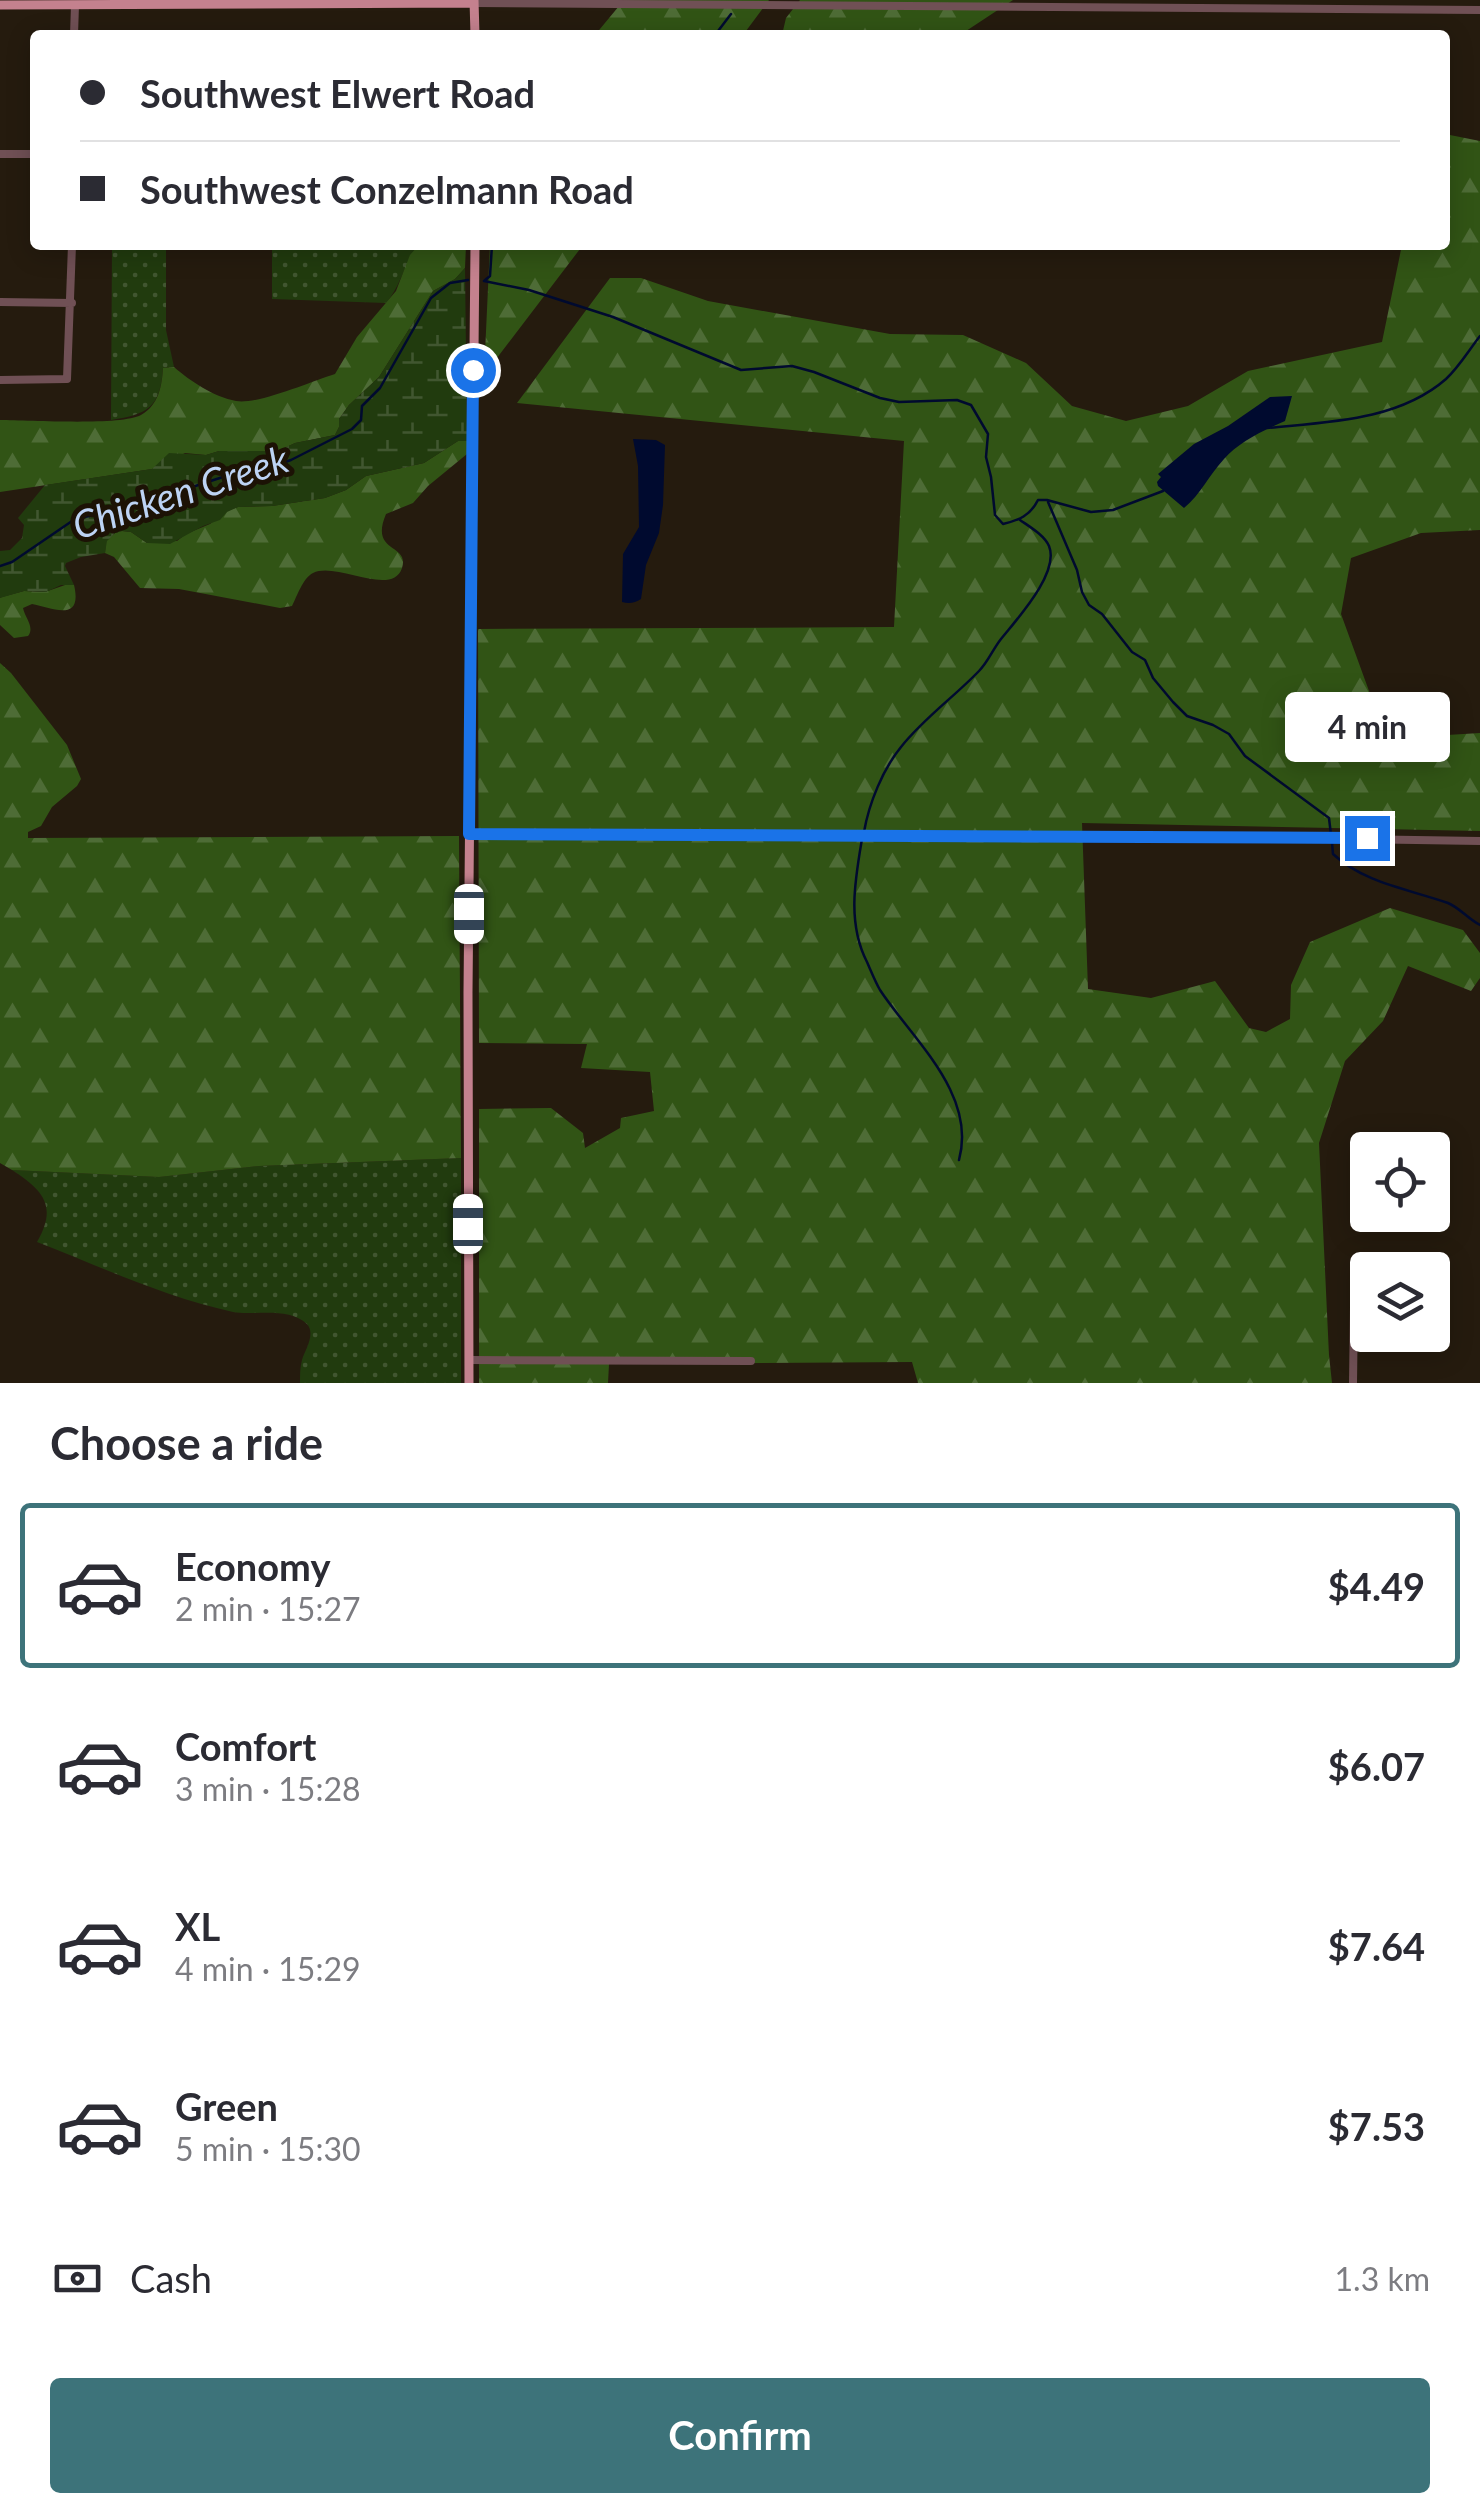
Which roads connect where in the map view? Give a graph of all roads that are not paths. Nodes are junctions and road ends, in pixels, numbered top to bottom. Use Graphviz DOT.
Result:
graph roads {
  1 [pos="209,2"];
  2 [pos="474,2"];
  3 [pos="74,5"];
  4 [pos="0,6"];
  5 [pos="1480,10"];
  6 [pos="74,30"];
  7 [pos="475,30"];
  8 [pos="0,154"];
  9 [pos="30,154"];
  10 [pos="72,250"];
  11 [pos="475,250"];
  12 [pos="0,302"];
  13 [pos="72,303"];
  14 [pos="0,380"];
  15 [pos="469,834"];
  16 [pos="1480,841"];
  17 [pos="1353,1352"];
  18 [pos="469,1360"];
  19 [pos="751,1361"];
  20 [pos="469,1383"];
  21 [pos="1353,1383"];
  1 -- 2 [label="main road"];
  1 -- 3 [label="main road"];
  2 -- 5 [label="street"];
  2 -- 7 [label="main road"];
  3 -- 4 [label="main road"];
  3 -- 6 [label="street"];
  8 -- 9 [label="street"];
  10 -- 13 [label="street"];
  11 -- 15 [label="main road"];
  12 -- 13 [label="street"];
  13 -- 14 [label="street"];
  15 -- 16 [label="street"];
  15 -- 18 [label="main road"];
  17 -- 21 [label="street"];
  18 -- 19 [label="street"];
  18 -- 20 [label="main road"];
}
